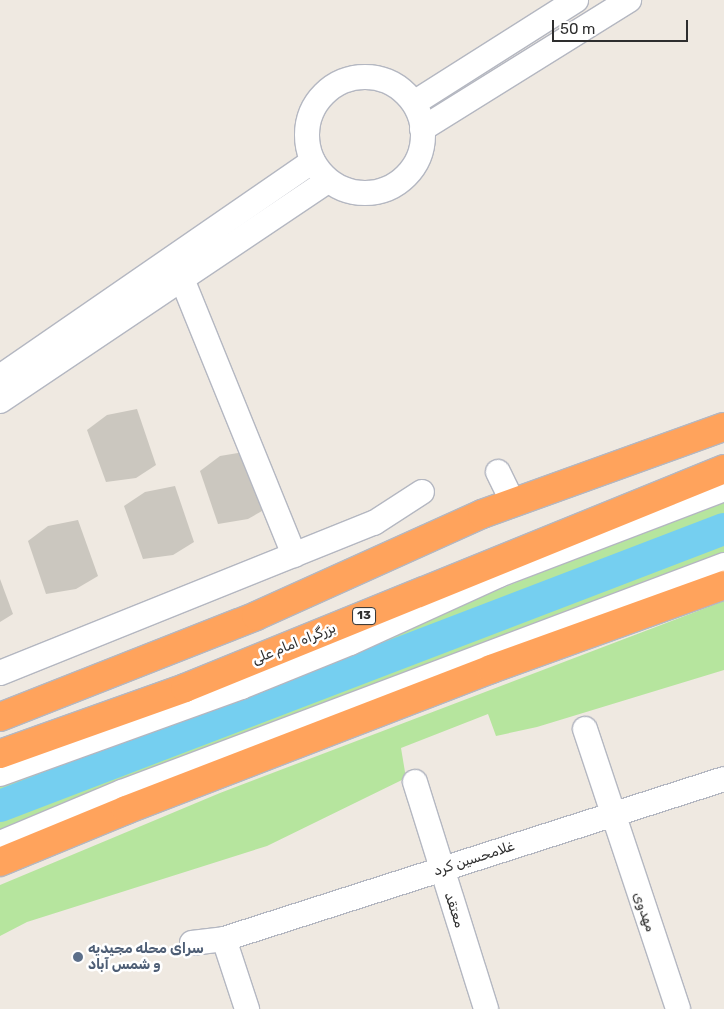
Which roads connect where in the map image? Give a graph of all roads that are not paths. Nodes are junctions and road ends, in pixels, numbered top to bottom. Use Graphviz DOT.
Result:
graph roads {
  1 [pos="576,0"];
  2 [pos="629,0"];
  3 [pos="414,103"];
  4 [pos="422,129"];
  5 [pos="313,161"];
  6 [pos="328,181"];
  7 [pos="182,279"];
  8 [pos="0,377"];
  9 [pos="0,401"];
  10 [pos="724,427"];
  11 [pos="724,469"];
  12 [pos="498,472"];
  13 [pos="724,489"];
  14 [pos="422,492"];
  15 [pos="513,504"];
  16 [pos="294,555"];
  17 [pos="724,565"];
  18 [pos="724,585"];
  19 [pos="0,673"];
  20 [pos="0,718"];
  21 [pos="586,729"];
  22 [pos="0,754"];
  23 [pos="0,774"];
  24 [pos="724,779"];
  25 [pos="415,782"];
  26 [pos="611,815"];
  27 [pos="0,843"];
  28 [pos="0,862"];
  29 [pos="441,869"];
  30 [pos="224,939"];
  31 [pos="192,943"];
  32 [pos="247,1009"];
  33 [pos="486,1009"];
  34 [pos="678,1009"];
  1 -- 3 [label="street"];
  2 -- 4 [label="street"];
  3 -- 4 [label="street"];
  3 -- 5 [label="street"];
  4 -- 6 [label="street"];
  5 -- 6 [label="street"];
  5 -- 8 [label="street"];
  6 -- 7 [label="street"];
  7 -- 9 [label="street"];
  7 -- 16 [label="street"];
  10 -- 15 [label="highway"];
  11 -- 22 [label="highway, بزرگراه امام علی / 13"];
  12 -- 15 [label="street"];
  13 -- 23 [label="street"];
  14 -- 16 [label="street"];
  15 -- 20 [label="highway"];
  16 -- 19 [label="street"];
  17 -- 27 [label="street"];
  18 -- 28 [label="highway"];
  21 -- 26 [label="street, مهدوی"];
  24 -- 26 [label="street, غلامحسین کرد"];
  25 -- 29 [label="street, معتقد"];
  26 -- 29 [label="street, غلامحسین کرد"];
  26 -- 34 [label="street, مهدوی"];
  29 -- 30 [label="street, غلامحسین کرد"];
  29 -- 33 [label="street, معتقد"];
  30 -- 31 [label="street, غلامحسین کرد"];
  30 -- 32 [label="street"];
}
